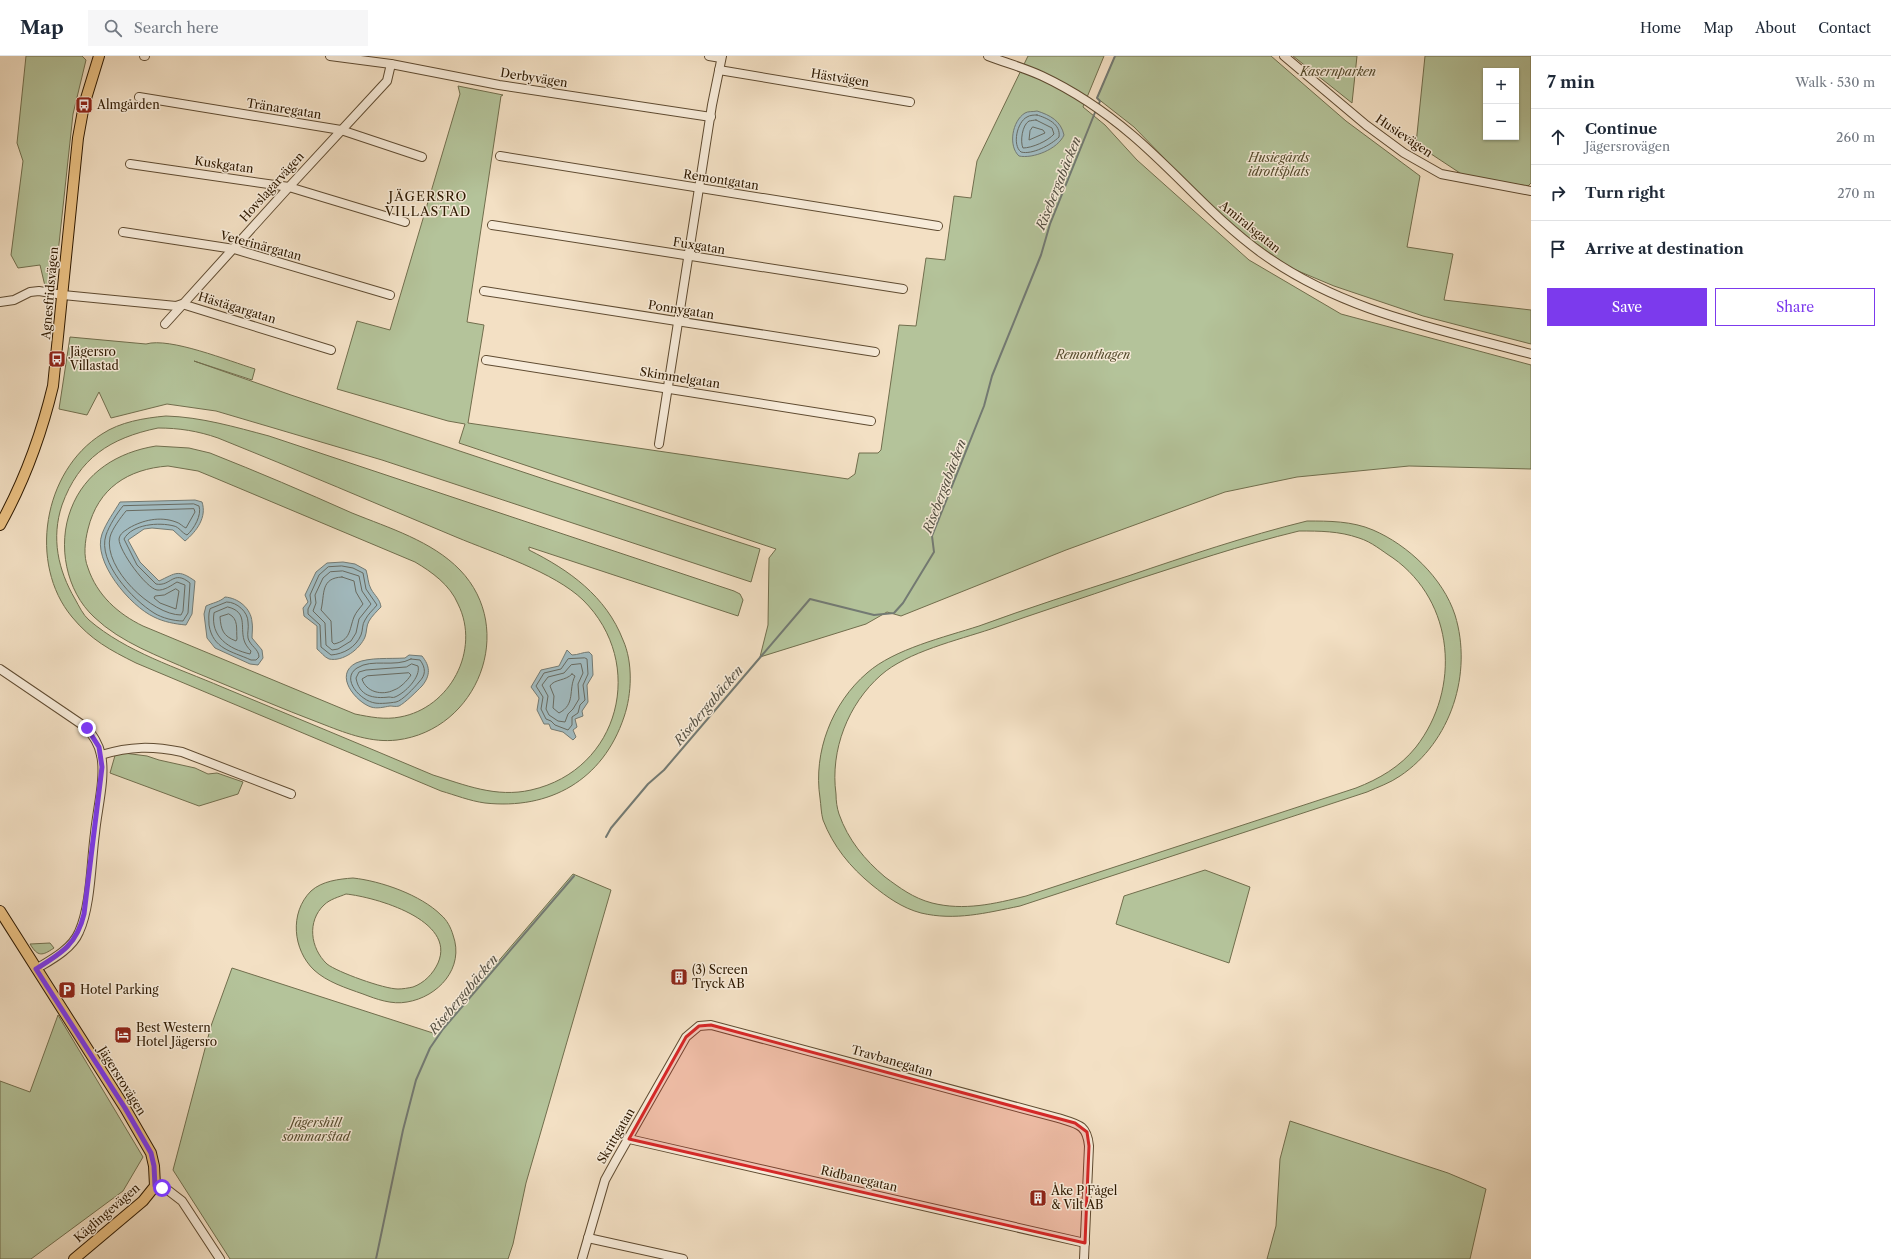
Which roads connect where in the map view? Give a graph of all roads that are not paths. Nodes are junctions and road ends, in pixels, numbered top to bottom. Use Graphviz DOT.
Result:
graph roads {
  1 [pos="99,56"];
  2 [pos="330,56"];
  3 [pos="709,56"];
  4 [pos="988,56"];
  5 [pos="1284,56"];
  6 [pos="722,57"];
  7 [pos="391,64"];
  8 [pos="719,70"];
  9 [pos="139,97"];
  10 [pos="910,102"];
  11 [pos="711,117"];
  12 [pos="341,130"];
  13 [pos="500,156"];
  14 [pos="422,157"];
  15 [pos="130,164"];
  16 [pos="288,186"];
  17 [pos="700,189"];
  18 [pos="1531,191"];
  19 [pos="405,222"];
  20 [pos="492,225"];
  21 [pos="938,226"];
  22 [pos="122,232"];
  23 [pos="234,249"];
  24 [pos="690,257"];
  25 [pos="903,289"];
  26 [pos="484,291"];
  27 [pos="390,295"];
  28 [pos="63,296"];
  29 [pos="0,302"];
  30 [pos="182,304"];
  31 [pos="679,322"];
  32 [pos="165,324"];
  33 [pos="331,350"];
  34 [pos="875,352"];
  35 [pos="1531,354"];
  36 [pos="486,360"];
  37 [pos="668,388"];
  38 [pos="871,420"];
  39 [pos="659,444"];
  40 [pos="0,525"];
  41 [pos="0,670"];
  42 [pos="101,755"];
  43 [pos="292,794"];
  44 [pos="0,911"];
  45 [pos="36,969"];
  46 [pos="689,1033"];
  47 [pos="629,1139"];
  48 [pos="155,1186"];
  49 [pos="588,1238"];
  50 [pos="1085,1243"];
  51 [pos="74,1259"];
  52 [pos="220,1259"];
  53 [pos="582,1259"];
  54 [pos="683,1259"];
  55 [pos="1084,1259"];
  1 -- 28 [label="main road, Agnesfridsvägen"];
  2 -- 7 [label="street, Derbyvägen"];
  3 -- 6 [label="street"];
  4 -- 35 [label="street, Amiralsgatan"];
  5 -- 18 [label="street, Husievägen"];
  6 -- 8 [label="street"];
  7 -- 11 [label="street, Derbyvägen"];
  7 -- 12 [label="street, Hovslagarvägen"];
  8 -- 10 [label="street, Hästvägen"];
  8 -- 11 [label="street"];
  9 -- 12 [label="street, Tränaregatan"];
  11 -- 17 [label="street"];
  12 -- 14 [label="street, Tränaregatan"];
  12 -- 16 [label="street, Hovslagarvägen"];
  13 -- 17 [label="street, Remontgatan"];
  15 -- 16 [label="street, Kuskgatan"];
  16 -- 19 [label="street, Kuskgatan"];
  16 -- 23 [label="street, Hovslagarvägen"];
  17 -- 21 [label="street, Remontgatan"];
  17 -- 24 [label="street"];
  20 -- 24 [label="street, Fuxgatan"];
  22 -- 23 [label="street, Veterinärgatan"];
  23 -- 27 [label="street, Veterinärgatan"];
  23 -- 30 [label="street, Hovslagarvägen"];
  24 -- 25 [label="street, Fuxgatan"];
  24 -- 31 [label="street"];
  26 -- 31 [label="street, Ponnygatan"];
  28 -- 29 [label="street, Hästägargatan"];
  28 -- 30 [label="street, Hästägargatan"];
  28 -- 40 [label="main road, Agnesfridsvägen"];
  30 -- 32 [label="street, Hovslagarvägen"];
  30 -- 33 [label="street, Hästägargatan"];
  31 -- 34 [label="street, Ponnygatan"];
  31 -- 37 [label="street"];
  36 -- 37 [label="street, Skimmelgatan"];
  37 -- 38 [label="street, Skimmelgatan"];
  37 -- 39 [label="street"];
  41 -- 42 [label="street"];
  42 -- 43 [label="street"];
  42 -- 45 [label="street"];
  44 -- 45 [label="main road, Jägersrovägen"];
  45 -- 48 [label="main road, Jägersrovägen"];
  46 -- 47 [label="street, Skrittgatan"];
  46 -- 50 [label="street, Travbanegatan"];
  47 -- 49 [label="street, Skrittgatan"];
  47 -- 50 [label="street, Ridbanegatan"];
  48 -- 51 [label="main road, Käglingevägen"];
  48 -- 52 [label="street"];
  49 -- 53 [label="street, Skrittgatan"];
  49 -- 54 [label="street"];
  50 -- 55 [label="street"];
}
